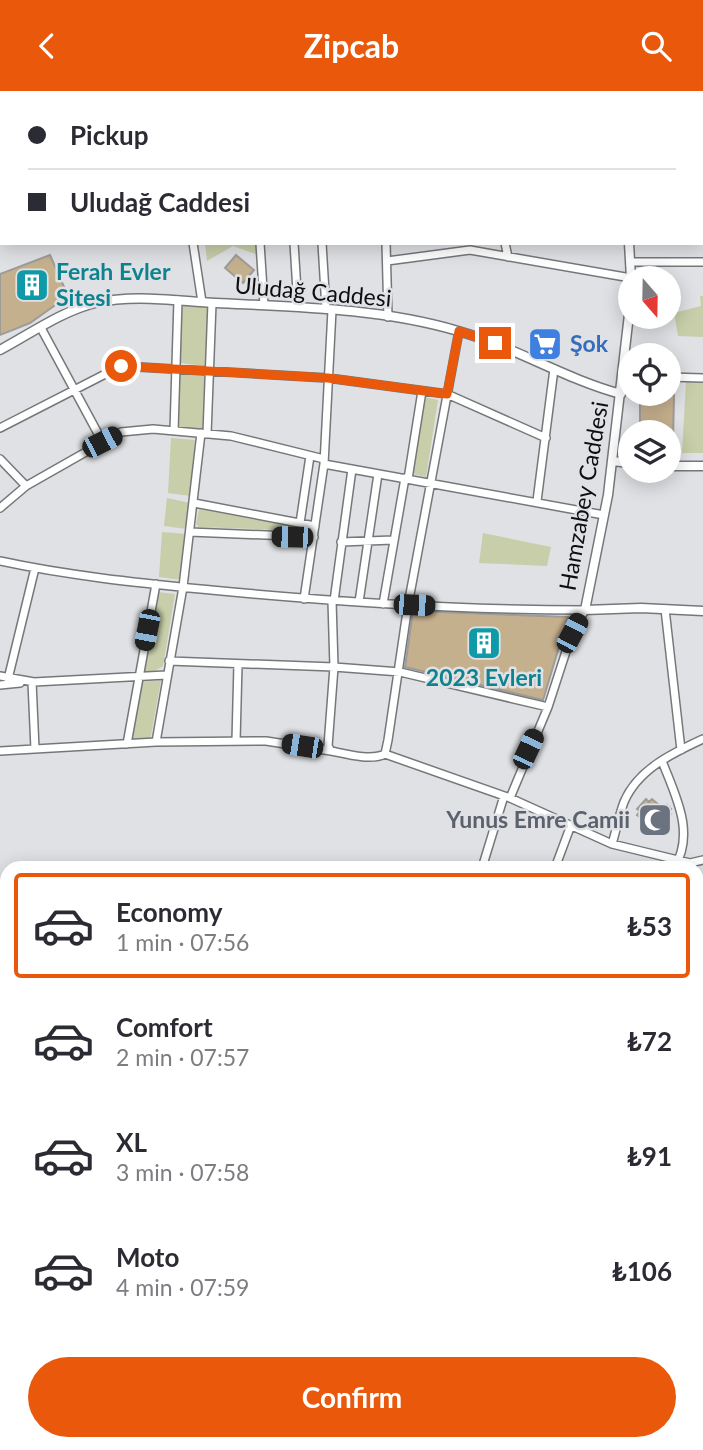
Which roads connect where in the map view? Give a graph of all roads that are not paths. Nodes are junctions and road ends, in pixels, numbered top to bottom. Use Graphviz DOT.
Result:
graph roads {
  1 [pos="193,245"];
  2 [pos="260,245"];
  3 [pos="293,245"];
  4 [pos="322,245"];
  5 [pos="386,245"];
  6 [pos="505,245"];
  7 [pos="629,245"];
  8 [pos="508,257"];
  9 [pos="387,261"];
  10 [pos="631,262"];
  11 [pos="703,262"];
  12 [pos="631,266"];
  13 [pos="618,276"];
  14 [pos="178,300"];
  15 [pos="202,302"];
  16 [pos="212,303"];
  17 [pos="264,305"];
  18 [pos="298,307"];
  19 [pos="329,309"];
  20 [pos="388,317"];
  21 [pos="41,328"];
  22 [pos="459,331"];
  23 [pos="0,350"];
  24 [pos="177,369"];
  25 [pos="554,369"];
  26 [pos="211,371"];
  27 [pos="681,377"];
  28 [pos="328,378"];
  29 [pos="703,378"];
  30 [pos="74,388"];
  31 [pos="422,390"];
  32 [pos="618,393"];
  33 [pos="447,394"];
  34 [pos="619,406"];
  35 [pos="0,428"];
  36 [pos="174,431"];
  37 [pos="204,434"];
  38 [pos="546,438"];
  39 [pos="102,442"];
  40 [pos="310,456"];
  41 [pos="0,459"];
  42 [pos="324,461"];
  43 [pos="612,461"];
  44 [pos="618,462"];
  45 [pos="681,466"];
  46 [pos="703,466"];
  47 [pos="352,469"];
  48 [pos="378,474"];
  49 [pos="406,478"];
  50 [pos="432,483"];
  51 [pos="26,486"];
  52 [pos="537,502"];
  53 [pos="194,503"];
  54 [pos="0,508"];
  55 [pos="604,515"];
  56 [pos="300,523"];
  57 [pos="315,526"];
  58 [pos="190,532"];
  59 [pos="314,537"];
  60 [pos="393,540"];
  61 [pos="368,541"];
  62 [pos="341,542"];
  63 [pos="0,561"];
  64 [pos="35,569"];
  65 [pos="156,584"];
  66 [pos="183,587"];
  67 [pos="304,599"];
  68 [pos="333,601"];
  69 [pos="359,602"];
  70 [pos="383,604"];
  71 [pos="408,605"];
  72 [pos="665,609"];
  73 [pos="585,610"];
  74 [pos="703,611"];
  75 [pos="169,661"];
  76 [pos="238,664"];
  77 [pos="334,667"];
  78 [pos="400,672"];
  79 [pos="166,675"];
  80 [pos="4,677"];
  81 [pos="139,677"];
  82 [pos="34,682"];
  83 [pos="0,685"];
  84 [pos="548,707"];
  85 [pos="703,739"];
  86 [pos="236,741"];
  87 [pos="156,743"];
  88 [pos="127,744"];
  89 [pos="35,749"];
  90 [pos="681,750"];
  91 [pos="0,751"];
  92 [pos="331,751"];
  93 [pos="385,754"];
  94 [pos="662,761"];
  95 [pos="507,797"];
  96 [pos="572,825"];
  97 [pos="612,844"];
  98 [pos="484,861"];
  99 [pos="558,861"];
  100 [pos="663,861"];
  101 [pos="679,861"];
  1 -- 15 [label="street"];
  2 -- 17 [label="street"];
  3 -- 18 [label="street"];
  4 -- 19 [label="street"];
  5 -- 9 [label="street"];
  6 -- 8 [label="street"];
  7 -- 10 [label="street"];
  8 -- 9 [label="street"];
  8 -- 13 [label="street"];
  9 -- 20 [label="street"];
  10 -- 11 [label="street"];
  10 -- 12 [label="street"];
  14 -- 15 [label="street, Uludağ Caddesi"];
  14 -- 21 [label="street, Uludağ Caddesi"];
  14 -- 24 [label="street"];
  15 -- 16 [label="street, Uludağ Caddesi"];
  16 -- 17 [label="street, Uludağ Caddesi"];
  16 -- 26 [label="street"];
  17 -- 18 [label="street, Uludağ Caddesi"];
  18 -- 19 [label="street, Uludağ Caddesi"];
  19 -- 20 [label="street, Uludağ Caddesi"];
  19 -- 28 [label="street"];
  20 -- 22 [label="street, Uludağ Caddesi"];
  21 -- 23 [label="street, Uludağ Caddesi"];
  21 -- 30 [label="street"];
  22 -- 25 [label="street, Uludağ Caddesi"];
  22 -- 33 [label="street"];
  24 -- 26 [label="street"];
  24 -- 30 [label="street"];
  24 -- 36 [label="street"];
  25 -- 32 [label="street, Uludağ Caddesi"];
  25 -- 38 [label="street"];
  26 -- 28 [label="street"];
  26 -- 37 [label="street"];
  27 -- 29 [label="street"];
  28 -- 31 [label="street"];
  28 -- 42 [label="street"];
  30 -- 35 [label="street"];
  30 -- 39 [label="street"];
  31 -- 33 [label="street"];
  31 -- 49 [label="street"];
  33 -- 38 [label="street"];
  33 -- 50 [label="street"];
  34 -- 43 [label="street, Hamzabey Caddesi"];
  36 -- 37 [label="street"];
  36 -- 39 [label="street"];
  37 -- 40 [label="street"];
  37 -- 53 [label="street"];
  38 -- 52 [label="street"];
  39 -- 51 [label="street"];
  40 -- 42 [label="street"];
  40 -- 56 [label="street"];
  41 -- 51 [label="street"];
  42 -- 47 [label="street"];
  42 -- 57 [label="street"];
  43 -- 44 [label="street"];
  43 -- 55 [label="street, Hamzabey Caddesi"];
  45 -- 46 [label="street"];
  47 -- 48 [label="street"];
  47 -- 62 [label="street"];
  48 -- 49 [label="street"];
  48 -- 61 [label="street"];
  49 -- 50 [label="street"];
  49 -- 60 [label="street"];
  50 -- 52 [label="street"];
  50 -- 71 [label="street"];
  51 -- 54 [label="street"];
  52 -- 55 [label="street"];
  53 -- 56 [label="street"];
  53 -- 58 [label="street"];
  55 -- 73 [label="street, Hamzabey Caddesi"];
  56 -- 57 [label="street"];
  57 -- 59 [label="street"];
  58 -- 59 [label="street"];
  58 -- 66 [label="street"];
  59 -- 67 [label="street"];
  60 -- 61 [label="street"];
  60 -- 70 [label="street"];
  61 -- 62 [label="street"];
  61 -- 69 [label="street"];
  62 -- 68 [label="street"];
  63 -- 64 [label="street"];
  64 -- 65 [label="street"];
  64 -- 80 [label="street"];
  65 -- 66 [label="street"];
  65 -- 81 [label="street"];
  66 -- 67 [label="street"];
  66 -- 75 [label="street"];
  67 -- 68 [label="street"];
  68 -- 69 [label="street"];
  68 -- 77 [label="street"];
  69 -- 70 [label="street"];
  70 -- 71 [label="street"];
  71 -- 73 [label="street"];
  71 -- 78 [label="street"];
  72 -- 73 [label="street"];
  72 -- 74 [label="street"];
  72 -- 90 [label="street"];
  73 -- 84 [label="street"];
  75 -- 76 [label="street"];
  75 -- 79 [label="street"];
  76 -- 77 [label="street"];
  76 -- 86 [label="street"];
  77 -- 78 [label="street"];
  77 -- 92 [label="street"];
  78 -- 84 [label="street"];
  78 -- 93 [label="street"];
  79 -- 81 [label="street"];
  79 -- 87 [label="street"];
  80 -- 82 [label="street"];
  81 -- 82 [label="street"];
  81 -- 88 [label="street"];
  82 -- 83 [label="street"];
  82 -- 89 [label="street"];
  84 -- 95 [label="street"];
  85 -- 90 [label="street"];
  86 -- 87 [label="street"];
  86 -- 92 [label="street"];
  87 -- 88 [label="street"];
  88 -- 89 [label="street"];
  89 -- 91 [label="street"];
  90 -- 94 [label="street"];
  92 -- 93 [label="street"];
  93 -- 95 [label="street"];
  94 -- 97 [label="street"];
  94 -- 101 [label="street"];
  95 -- 96 [label="street"];
  95 -- 98 [label="street"];
  96 -- 97 [label="street"];
  96 -- 99 [label="street"];
  97 -- 100 [label="street"];
}
